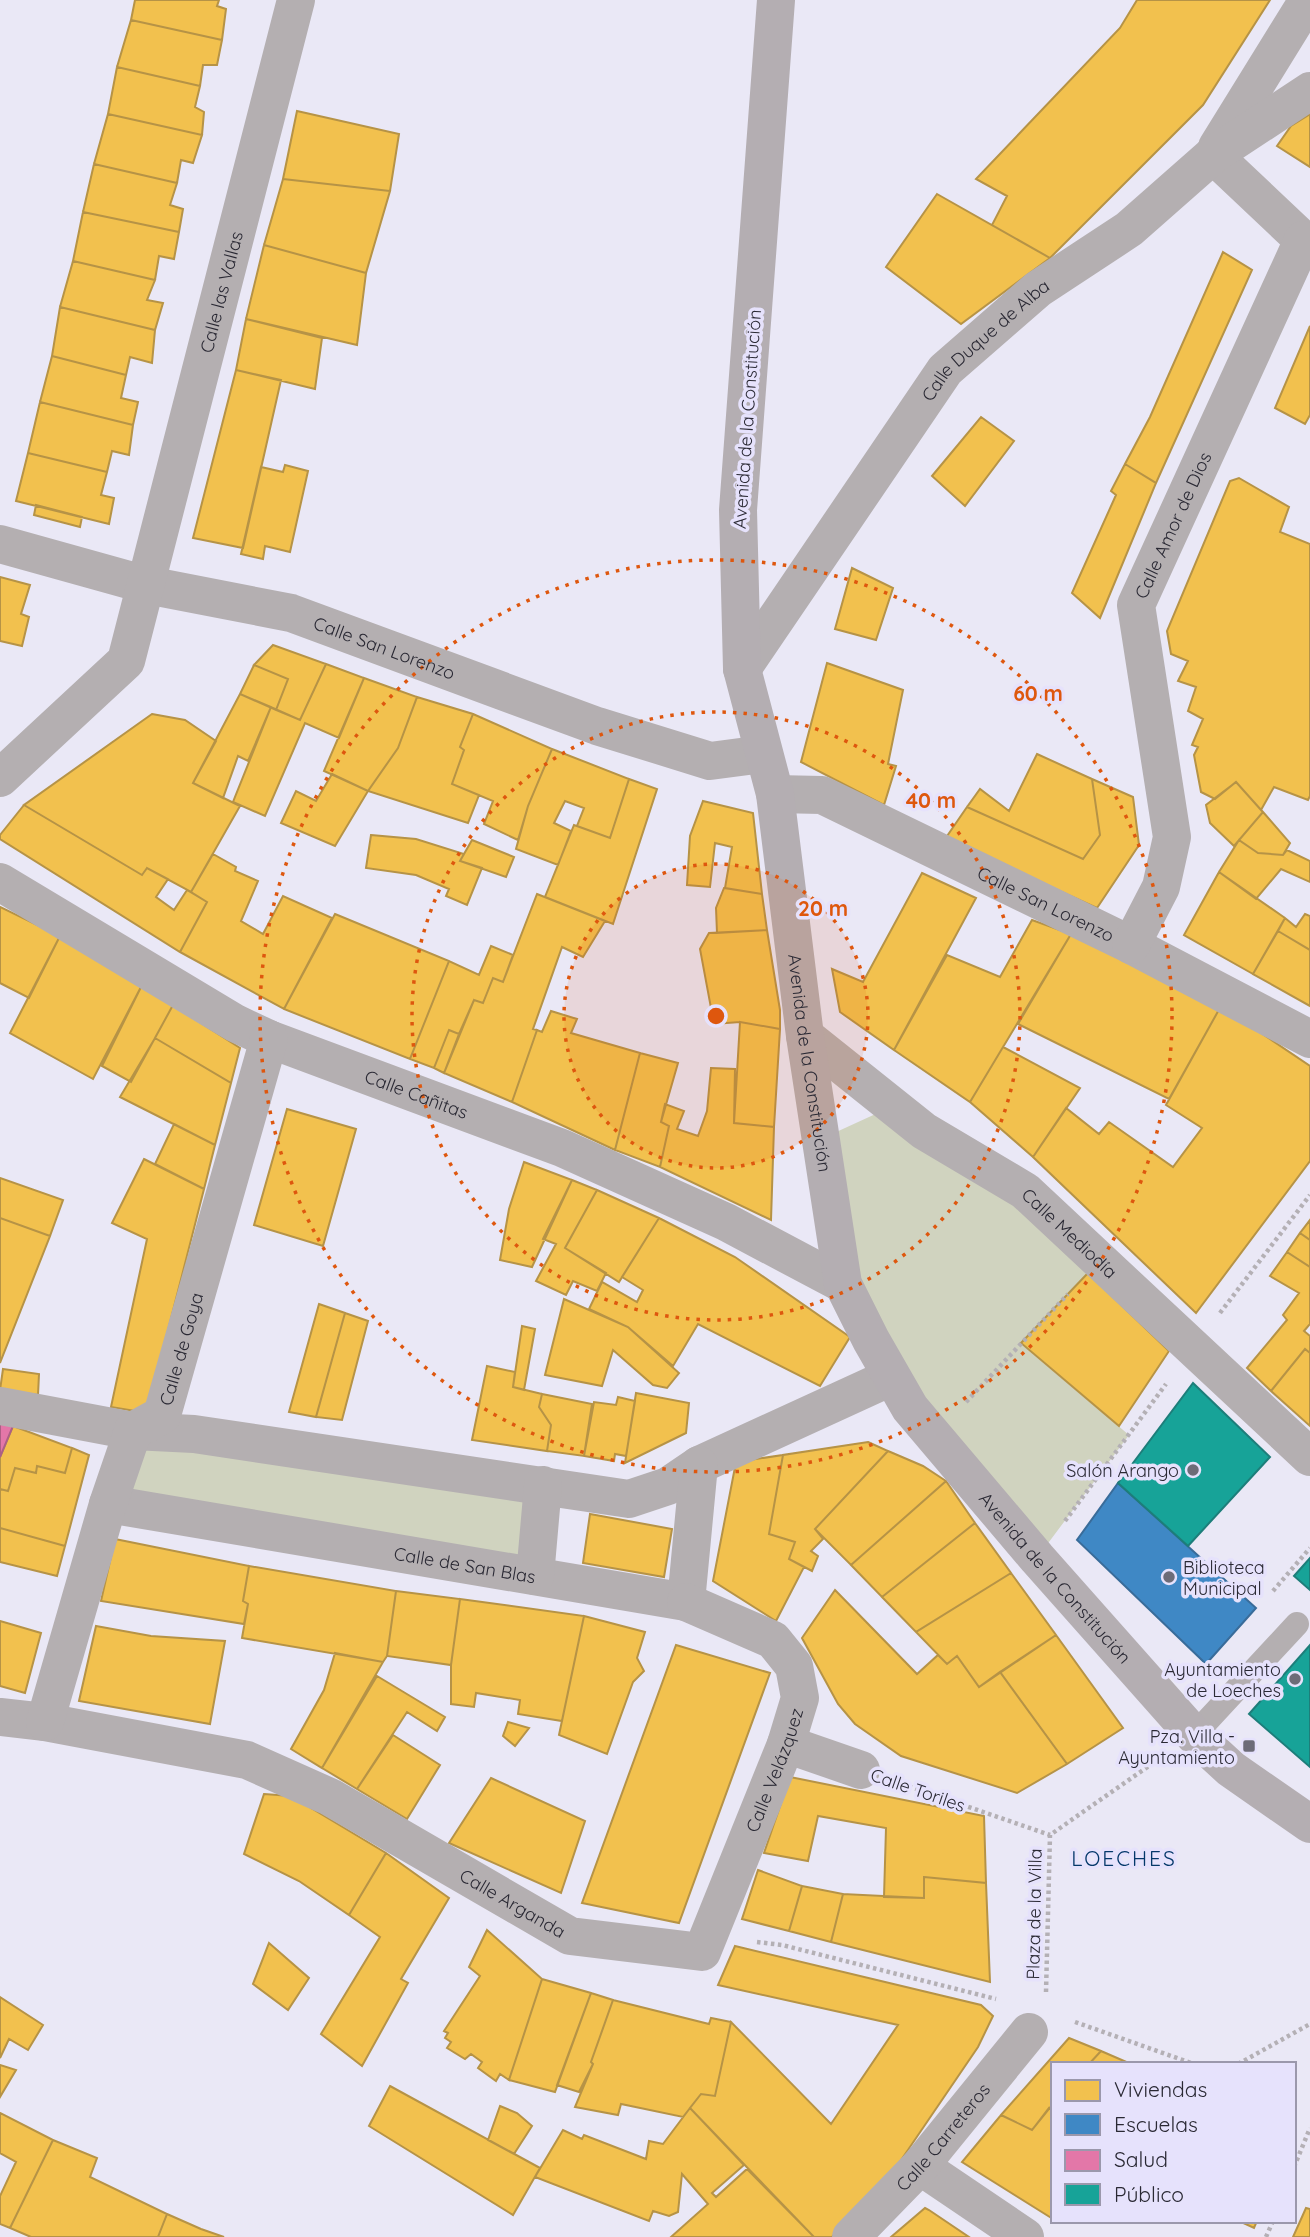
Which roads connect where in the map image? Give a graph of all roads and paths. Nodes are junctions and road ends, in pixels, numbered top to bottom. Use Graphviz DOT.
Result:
graph roads {
  1 [pos="296,0"];
  2 [pos="776,0"];
  3 [pos="1308,0"];
  4 [pos="1310,92"];
  5 [pos="1213,155"];
  6 [pos="1306,240"];
  7 [pos="0,544"];
  8 [pos="147,585"];
  9 [pos="742,668"];
  10 [pos="763,754"];
  11 [pos="0,778"];
  12 [pos="775,794"];
  13 [pos="0,882"];
  14 [pos="1131,945"];
  15 [pos="806,1036"];
  16 [pos="269,1039"];
  17 [pos="1310,1039"];
  18 [pos="1100,1260"];
  19 [pos="843,1284"];
  20 [pos="891,1377"];
  21 [pos="0,1406"];
  22 [pos="133,1431"];
  23 [pos="934,1436"];
  24 [pos="1310,1457"];
  25 [pos="699,1465"];
  26 [pos="543,1485"];
  27 [pos="108,1504"];
  28 [pos="1310,1548"];
  29 [pos="535,1576"];
  30 [pos="1268,1597"];
  31 [pos="686,1602"];
  32 [pos="1297,1624"];
  33 [pos="0,1717"];
  34 [pos="45,1722"];
  35 [pos="1194,1735"];
  36 [pos="786,1744"];
  37 [pos="861,1770"];
  38 [pos="1310,1824"];
  39 [pos="1050,1835"];
  40 [pos="702,1952"];
  41 [pos="1046,1998"];
  42 [pos="1006,2002"];
  43 [pos="1070,2021"];
  44 [pos="1310,2024"];
  45 [pos="1029,2032"];
  46 [pos="1188,2062"];
  47 [pos="1242,2062"];
  48 [pos="1310,2128"];
  49 [pos="1296,2162"];
  50 [pos="920,2166"];
  51 [pos="851,2237"];
  52 [pos="1026,2237"];
  1 -- 8 [label="street, Calle las Vallas"];
  2 -- 9 [label="street, Avenida de la Constitución"];
  3 -- 5 [label="street"];
  4 -- 5 [label="street, Calle Duque de Alba"];
  5 -- 6 [label="street"];
  5 -- 9 [label="street, Calle Duque de Alba"];
  6 -- 14 [label="street, Calle Amor de Dios"];
  7 -- 8 [label="street, Calle San Lorenzo"];
  8 -- 10 [label="street, Calle San Lorenzo"];
  8 -- 11 [label="street, Calle las Vallas"];
  9 -- 10 [label="street, Avenida de la Constitución"];
  10 -- 12 [label="street, Avenida de la Constitución"];
  12 -- 14 [label="street, Calle San Lorenzo"];
  12 -- 15 [label="street, Avenida de la Constitución"];
  13 -- 16 [label="street, Calle Cañitas"];
  14 -- 17 [label="street, Calle San Lorenzo"];
  15 -- 18 [label="street, Calle Mediodía"];
  15 -- 19 [label="street, Avenida de la Constitución"];
  16 -- 19 [label="street, Calle Cañitas"];
  16 -- 22 [label="street, Calle de Goya"];
  18 -- 23 [label="path"];
  18 -- 24 [label="street, Calle Mediodía"];
  19 -- 20 [label="street, Avenida de la Constitución"];
  20 -- 23 [label="street, Avenida de la Constitución"];
  20 -- 25 [label="street"];
  21 -- 22 [label="street"];
  22 -- 26 [label="street"];
  22 -- 27 [label="street"];
  23 -- 35 [label="street, Avenida de la Constitución"];
  25 -- 26 [label="street"];
  25 -- 31 [label="street"];
  26 -- 29 [label="street"];
  27 -- 29 [label="street, Calle de San Blas"];
  27 -- 34 [label="street"];
  28 -- 30 [label="path"];
  29 -- 31 [label="street, Calle de San Blas"];
  31 -- 36 [label="street, Calle Velázquez"];
  32 -- 35 [label="lane"];
  33 -- 34 [label="street, Calle Arganda"];
  34 -- 40 [label="street, Calle Arganda"];
  35 -- 38 [label="street, Avenida de la Constitución"];
  35 -- 39 [label="path, Plaza de la Villa"];
  36 -- 37 [label="street, Calle Toriles"];
  36 -- 40 [label="street, Calle Velázquez"];
  37 -- 39 [label="path, Calle Toriles"];
  39 -- 41 [label="path, Plaza de la Villa"];
  40 -- 42 [label="path"];
  43 -- 46 [label="path"];
  44 -- 47 [label="path"];
  45 -- 50 [label="street, Calle Carreteros"];
  48 -- 49 [label="path"];
  50 -- 51 [label="street, Calle Carreteros"];
  50 -- 52 [label="street"];
}
